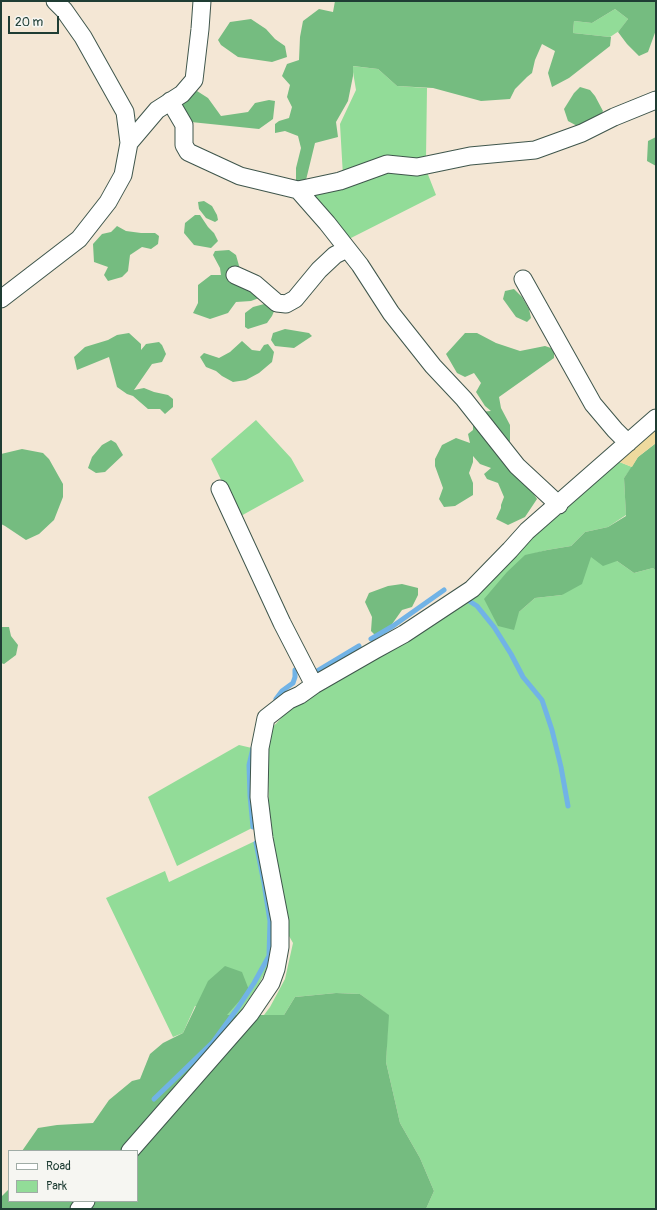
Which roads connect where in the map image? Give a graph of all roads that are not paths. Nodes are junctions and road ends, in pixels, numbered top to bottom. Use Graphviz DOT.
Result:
graph roads {
  1 [pos="55,1"];
  2 [pos="202,1"];
  3 [pos="656,100"];
  4 [pos="170,101"];
  5 [pos="129,143"];
  6 [pos="298,190"];
  7 [pos="348,249"];
  8 [pos="235,275"];
  9 [pos="523,279"];
  10 [pos="1,299"];
  11 [pos="656,418"];
  12 [pos="628,443"];
  13 [pos="220,489"];
  14 [pos="558,505"];
  15 [pos="314,685"];
  16 [pos="131,1150"];
  1 -- 5 [label="street"];
  2 -- 4 [label="street"];
  3 -- 6 [label="street"];
  4 -- 5 [label="street"];
  4 -- 6 [label="street"];
  5 -- 10 [label="street"];
  6 -- 7 [label="street"];
  7 -- 8 [label="street"];
  7 -- 14 [label="street"];
  9 -- 12 [label="street"];
  11 -- 12 [label="street"];
  12 -- 14 [label="street"];
  13 -- 15 [label="street"];
  14 -- 15 [label="street"];
  15 -- 16 [label="street"];
}
